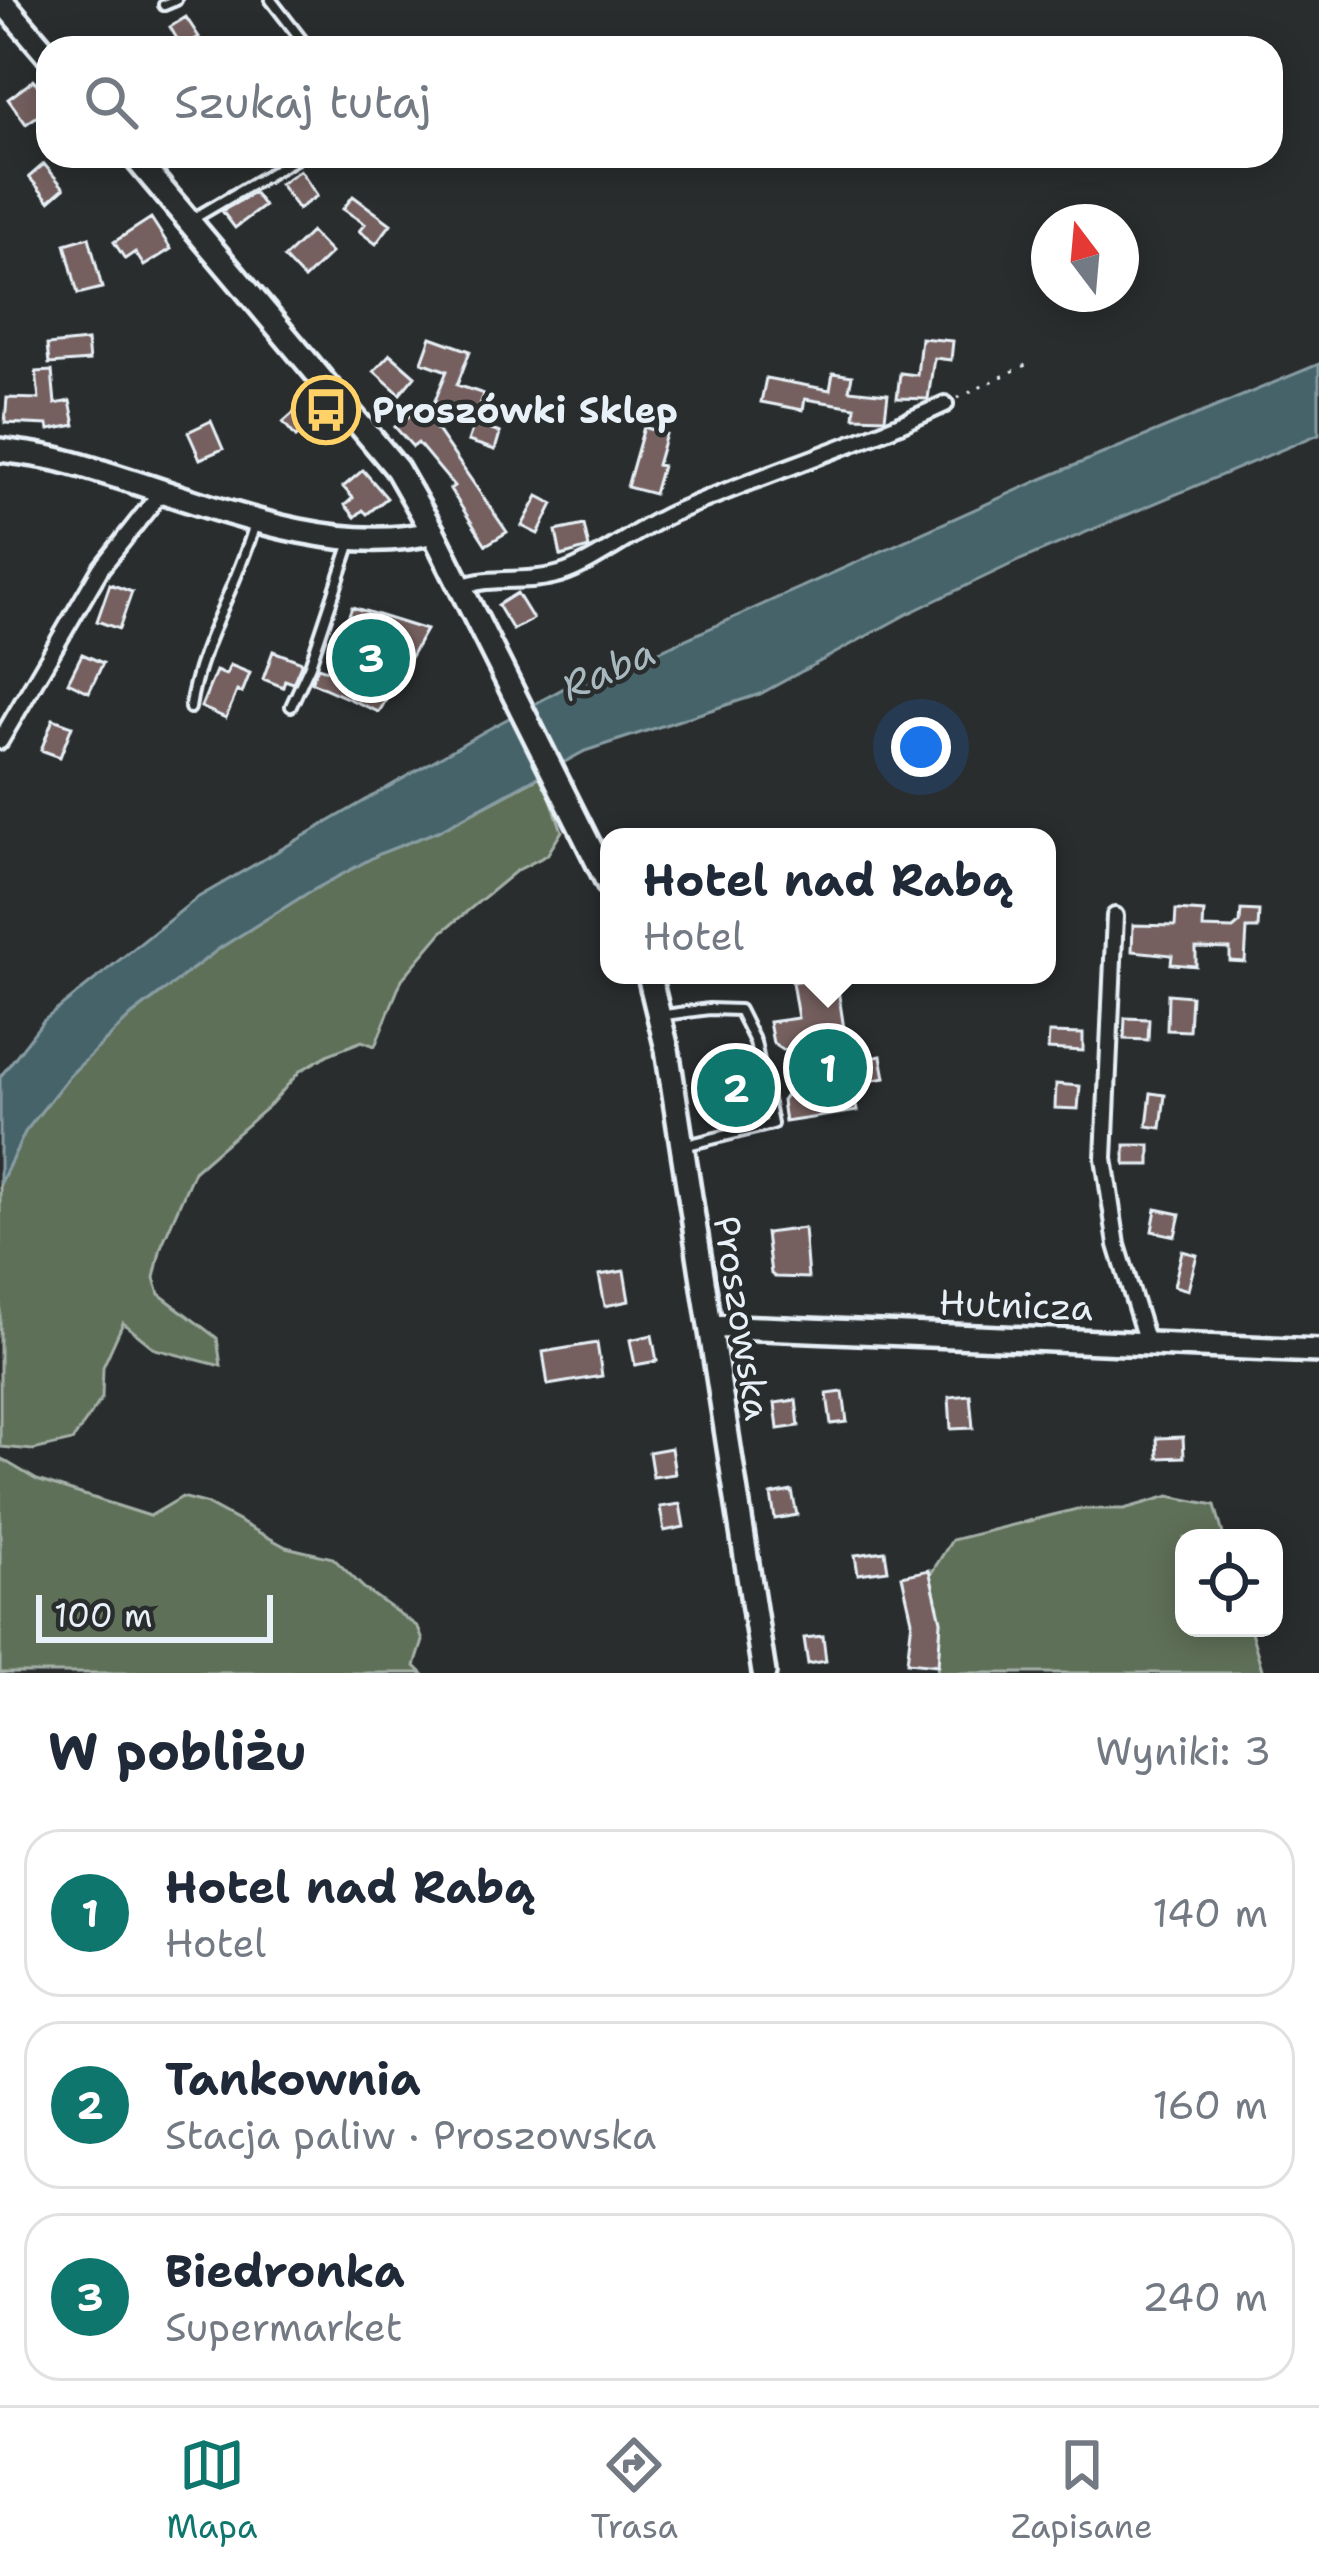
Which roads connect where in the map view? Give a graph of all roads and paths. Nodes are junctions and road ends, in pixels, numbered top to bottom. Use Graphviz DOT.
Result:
graph roads {
  1 [pos="1,0"];
  2 [pos="176,0"];
  3 [pos="272,0"];
  4 [pos="164,5"];
  5 [pos="299,36"];
  6 [pos="36,42"];
  7 [pos="144,168"];
  8 [pos="279,168"];
  9 [pos="189,220"];
  10 [pos="1032,362"];
  11 [pos="945,404"];
  12 [pos="0,450"];
  13 [pos="162,491"];
  14 [pos="256,519"];
  15 [pos="433,532"];
  16 [pos="352,537"];
  17 [pos="460,586"];
  18 [pos="291,706"];
  19 [pos="190,708"];
  20 [pos="0,741"];
  21 [pos="600,866"];
  22 [pos="1115,916"];
  23 [pos="652,984"];
  24 [pos="661,1015"];
  25 [pos="682,1146"];
  26 [pos="710,1326"];
  27 [pos="1147,1343"];
  28 [pos="1319,1351"];
  29 [pos="764,1673"];
  1 -- 6 [label="main road"];
  2 -- 4 [label="lane"];
  3 -- 5 [label="lane"];
  7 -- 9 [label="main road"];
  8 -- 9 [label="lane"];
  9 -- 15 [label="main road"];
  10 -- 11 [label="path"];
  11 -- 17 [label="street"];
  12 -- 13 [label="main road"];
  13 -- 14 [label="main road"];
  13 -- 20 [label="street"];
  14 -- 16 [label="main road"];
  14 -- 19 [label="lane"];
  15 -- 16 [label="main road"];
  15 -- 17 [label="main road"];
  16 -- 18 [label="lane"];
  17 -- 21 [label="main road"];
  22 -- 27 [label="street"];
  23 -- 24 [label="main road, Proszowska"];
  24 -- 25 [label="main road, Proszowska"];
  24 -- 25 [label="lane"];
  25 -- 26 [label="main road, Proszowska"];
  26 -- 27 [label="main road, Hutnicza"];
  26 -- 29 [label="main road, Proszowska"];
  27 -- 28 [label="main road, Hutnicza"];
}
